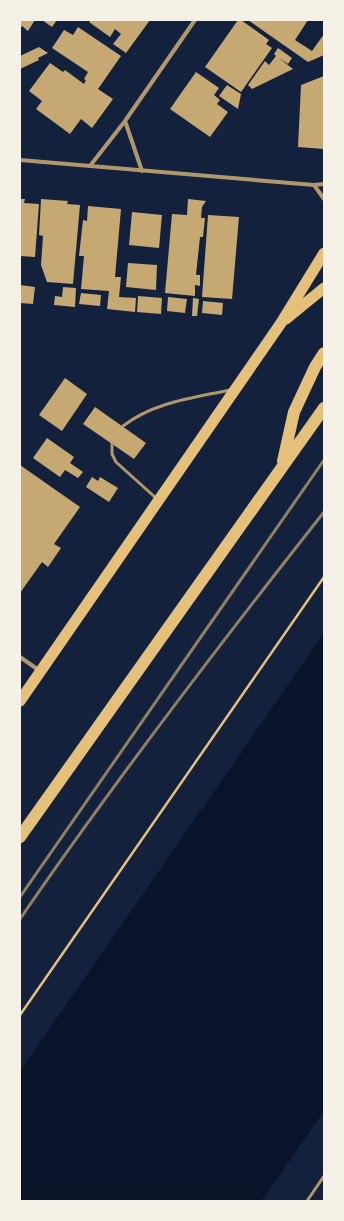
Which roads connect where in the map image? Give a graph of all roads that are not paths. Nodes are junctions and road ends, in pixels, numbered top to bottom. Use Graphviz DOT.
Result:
graph roads {
  1 [pos="195,20"];
  2 [pos="125,121"];
  3 [pos="20,160"];
  4 [pos="90,166"];
  5 [pos="142,171"];
  6 [pos="324,184"];
  7 [pos="314,185"];
  8 [pos="324,199"];
  9 [pos="324,253"];
  10 [pos="324,288"];
  11 [pos="281,323"];
  12 [pos="324,353"];
  13 [pos="236,388"];
  14 [pos="324,408"];
  15 [pos="123,426"];
  16 [pos="112,444"];
  17 [pos="282,466"];
  18 [pos="159,500"];
  19 [pos="20,657"];
  20 [pos="40,672"];
  21 [pos="20,701"];
  22 [pos="20,837"];
  23 [pos="324,1176"];
  24 [pos="307,1201"];
  1 -- 2 [label="street"];
  2 -- 4 [label="street"];
  2 -- 5 [label="street"];
  3 -- 4 [label="street"];
  4 -- 5 [label="street"];
  5 -- 7 [label="street"];
  6 -- 7 [label="street"];
  7 -- 8 [label="street"];
  9 -- 11 [label="highway"];
  10 -- 11 [label="highway"];
  11 -- 13 [label="highway"];
  12 -- 17 [label="highway"];
  13 -- 15 [label="lane"];
  13 -- 18 [label="highway"];
  14 -- 17 [label="highway"];
  16 -- 18 [label="lane"];
  17 -- 22 [label="highway"];
  18 -- 20 [label="highway"];
  19 -- 20 [label="street"];
  20 -- 21 [label="highway"];
  23 -- 24 [label="lane"];
}
